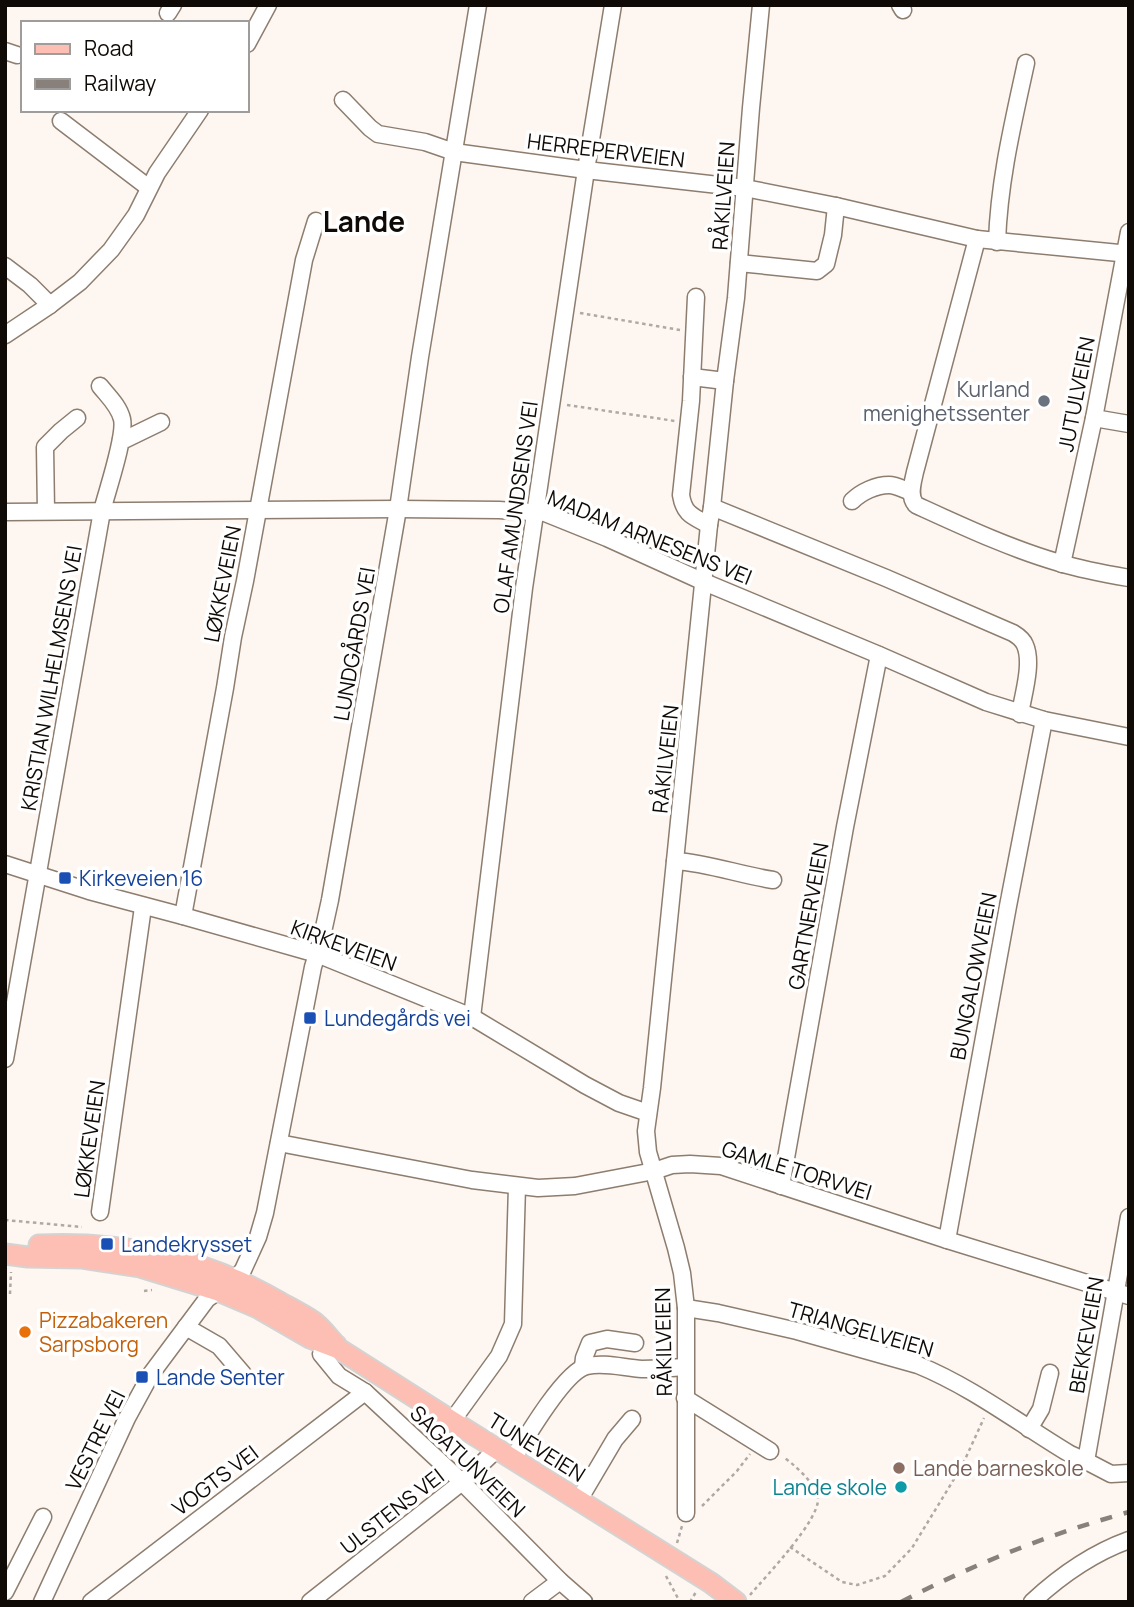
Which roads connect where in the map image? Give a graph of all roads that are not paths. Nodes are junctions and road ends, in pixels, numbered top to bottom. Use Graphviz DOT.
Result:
graph roads {
  1 [pos="268,5"];
  2 [pos="478,5"];
  3 [pos="613,5"];
  4 [pos="761,5"];
  5 [pos="248,42"];
  6 [pos="1026,63"];
  7 [pos="343,100"];
  8 [pos="199,112"];
  9 [pos="61,121"];
  10 [pos="454,152"];
  11 [pos="586,170"];
  12 [pos="149,188"];
  13 [pos="745,188"];
  14 [pos="836,206"];
  15 [pos="316,220"];
  16 [pos="1129,232"];
  17 [pos="977,239"];
  18 [pos="998,242"];
  19 [pos="1127,254"];
  20 [pos="739,263"];
  21 [pos="5,266"];
  22 [pos="696,297"];
  23 [pos="50,305"];
  24 [pos="5,335"];
  25 [pos="692,377"];
  26 [pos="725,381"];
  27 [pos="100,386"];
  28 [pos="77,418"];
  29 [pos="1094,418"];
  30 [pos="161,422"];
  31 [pos="1129,425"];
  32 [pos="121,440"];
  33 [pos="911,492"];
  34 [pos="852,501"];
  35 [pos="712,507"];
  36 [pos="398,509"];
  37 [pos="102,511"];
  38 [pos="258,511"];
  39 [pos="5,512"];
  40 [pos="46,512"];
  41 [pos="535,512"];
  42 [pos="709,525"];
  43 [pos="1062,564"];
  44 [pos="1129,578"];
  45 [pos="704,582"];
  46 [pos="879,655"];
  47 [pos="1020,714"];
  48 [pos="1044,720"];
  49 [pos="1129,737"];
  50 [pos="675,861"];
  51 [pos="5,864"];
  52 [pos="37,875"];
  53 [pos="772,880"];
  54 [pos="144,906"];
  55 [pos="183,916"];
  56 [pos="317,954"];
  57 [pos="472,1017"];
  58 [pos="5,1059"];
  59 [pos="648,1113"];
  60 [pos="279,1143"];
  61 [pos="654,1171"];
  62 [pos="517,1186"];
  63 [pos="781,1186"];
  64 [pos="100,1212"];
  65 [pos="1129,1217"];
  66 [pos="947,1240"];
  67 [pos="7,1256"];
  68 [pos="226,1285"];
  69 [pos="1122,1294"];
  70 [pos="686,1308"];
  71 [pos="186,1327"];
  72 [pos="635,1343"];
  73 [pos="330,1352"];
  74 [pos="583,1367"];
  75 [pos="685,1367"];
  76 [pos="1049,1373"];
  77 [pos="243,1374"];
  78 [pos="365,1392"];
  79 [pos="685,1398"];
  80 [pos="632,1419"];
  81 [pos="452,1421"];
  82 [pos="1029,1429"];
  83 [pos="764,1447"];
  84 [pos="505,1455"];
  85 [pos="1087,1461"];
  86 [pos="1129,1473"];
  87 [pos="462,1482"];
  88 [pos="579,1500"];
  89 [pos="686,1513"];
  90 [pos="43,1517"];
  91 [pos="1129,1540"];
  92 [pos="560,1581"];
  93 [pos="5,1592"];
  94 [pos="742,1601"];
  95 [pos="41,1602"];
  96 [pos="90,1602"];
  97 [pos="310,1602"];
  98 [pos="532,1602"];
  99 [pos="584,1602"];
  100 [pos="1032,1602"];
  1 -- 5 [label="street"];
  2 -- 10 [label="street, LUNDGÅRDS VEI"];
  3 -- 11 [label="street, OLAF AMUNDSENS VEI"];
  4 -- 13 [label="street, RÅKILVEIEN"];
  6 -- 18 [label="street"];
  7 -- 10 [label="street, HERREPERVEIEN"];
  8 -- 12 [label="street"];
  9 -- 12 [label="street"];
  10 -- 11 [label="street, HERREPERVEIEN"];
  10 -- 36 [label="street, LUNDGÅRDS VEI"];
  11 -- 13 [label="street, HERREPERVEIEN"];
  11 -- 41 [label="street, OLAF AMUNDSENS VEI"];
  12 -- 23 [label="street"];
  13 -- 14 [label="street, HERREPERVEIEN"];
  13 -- 20 [label="street, RÅKILVEIEN"];
  14 -- 17 [label="street, HERREPERVEIEN"];
  14 -- 20 [label="street"];
  15 -- 38 [label="street, LØKKEVEIEN"];
  16 -- 19 [label="street, JUTULVEIEN"];
  17 -- 18 [label="street, HERREPERVEIEN"];
  17 -- 33 [label="street"];
  18 -- 19 [label="street, HERREPERVEIEN"];
  19 -- 29 [label="street, JUTULVEIEN"];
  20 -- 26 [label="street, RÅKILVEIEN"];
  21 -- 23 [label="street"];
  22 -- 25 [label="street"];
  23 -- 24 [label="street"];
  25 -- 26 [label="street"];
  25 -- 42 [label="street"];
  26 -- 35 [label="street, RÅKILVEIEN"];
  27 -- 32 [label="street"];
  28 -- 40 [label="street"];
  29 -- 31 [label="street"];
  29 -- 43 [label="street, JUTULVEIEN"];
  30 -- 32 [label="street"];
  32 -- 37 [label="street, KRISTIAN WILHELMSENS VEI"];
  33 -- 34 [label="street"];
  33 -- 43 [label="street"];
  35 -- 42 [label="street, RÅKILVEIEN"];
  35 -- 47 [label="street"];
  36 -- 38 [label="street, MADAM ARNESENS VEI"];
  36 -- 41 [label="street, MADAM ARNESENS VEI"];
  36 -- 56 [label="street, LUNDGÅRDS VEI"];
  37 -- 38 [label="street, MADAM ARNESENS VEI"];
  37 -- 40 [label="street, MADAM ARNESENS VEI"];
  37 -- 52 [label="street, KRISTIAN WILHELMSENS VEI"];
  38 -- 55 [label="street, LØKKEVEIEN"];
  39 -- 40 [label="street, MADAM ARNESENS VEI"];
  41 -- 45 [label="street, MADAM ARNESENS VEI"];
  41 -- 57 [label="street, OLAF AMUNDSENS VEI"];
  42 -- 45 [label="street, RÅKILVEIEN"];
  43 -- 44 [label="street"];
  45 -- 46 [label="street, MADAM ARNESENS VEI"];
  45 -- 50 [label="street, RÅKILVEIEN"];
  46 -- 47 [label="street, MADAM ARNESENS VEI"];
  46 -- 63 [label="street, GARTNERVEIEN"];
  47 -- 48 [label="street, MADAM ARNESENS VEI"];
  48 -- 49 [label="street, MADAM ARNESENS VEI"];
  48 -- 66 [label="street, BUNGALOWVEIEN"];
  50 -- 53 [label="street"];
  50 -- 59 [label="street, RÅKILVEIEN"];
  51 -- 52 [label="street, KIRKEVEIEN"];
  52 -- 54 [label="street, KIRKEVEIEN"];
  52 -- 58 [label="street, KRISTIAN WILHELMSENS VEI"];
  54 -- 55 [label="street, KIRKEVEIEN"];
  54 -- 64 [label="street, LØKKEVEIEN"];
  55 -- 56 [label="street, KIRKEVEIEN"];
  56 -- 57 [label="street, KIRKEVEIEN"];
  56 -- 60 [label="street, LUNDGÅRDS VEI"];
  57 -- 59 [label="street, KIRKEVEIEN"];
  59 -- 61 [label="street, RÅKILVEIEN"];
  60 -- 62 [label="street, GAMLE TORVVEI"];
  60 -- 68 [label="street, LUNDGÅRDS VEI"];
  61 -- 62 [label="street, GAMLE TORVVEI"];
  61 -- 63 [label="street, GAMLE TORVVEI"];
  61 -- 70 [label="street, RÅKILVEIEN"];
  62 -- 81 [label="street"];
  63 -- 66 [label="street, GAMLE TORVVEI"];
  65 -- 69 [label="street, BEKKEVEIEN"];
  66 -- 69 [label="street, GAMLE TORVVEI"];
  67 -- 68 [label="main road, TUNEVEIEN"];
  68 -- 71 [label="street, VESTRE VEI"];
  68 -- 73 [label="main road, TUNEVEIEN"];
  69 -- 85 [label="street, BEKKEVEIEN"];
  70 -- 75 [label="street, RÅKILVEIEN"];
  70 -- 82 [label="street, TRIANGELVEIEN"];
  71 -- 77 [label="street"];
  71 -- 95 [label="street, VESTRE VEI"];
  72 -- 74 [label="street, ULSTENS VEI"];
  73 -- 78 [label="street, SAGATUNVEIEN"];
  73 -- 81 [label="main road, TUNEVEIEN"];
  74 -- 75 [label="street"];
  74 -- 84 [label="street, ULSTENS VEI"];
  75 -- 79 [label="street, RÅKILVEIEN"];
  76 -- 82 [label="street"];
  78 -- 87 [label="street, SAGATUNVEIEN"];
  78 -- 96 [label="street, VOGTS VEI"];
  79 -- 83 [label="street"];
  79 -- 89 [label="street, RÅKILVEIEN"];
  80 -- 88 [label="street"];
  81 -- 84 [label="main road, TUNEVEIEN"];
  82 -- 85 [label="street, TRIANGELVEIEN"];
  84 -- 87 [label="street, ULSTENS VEI"];
  84 -- 88 [label="main road, TUNEVEIEN"];
  85 -- 86 [label="street, TRIANGELVEIEN"];
  87 -- 92 [label="street, SAGATUNVEIEN"];
  87 -- 97 [label="street, ULSTENS VEI"];
  88 -- 94 [label="main road, TUNEVEIEN"];
  90 -- 93 [label="street"];
  91 -- 100 [label="street"];
  92 -- 98 [label="street"];
  92 -- 99 [label="street, SAGATUNVEIEN"];
}
